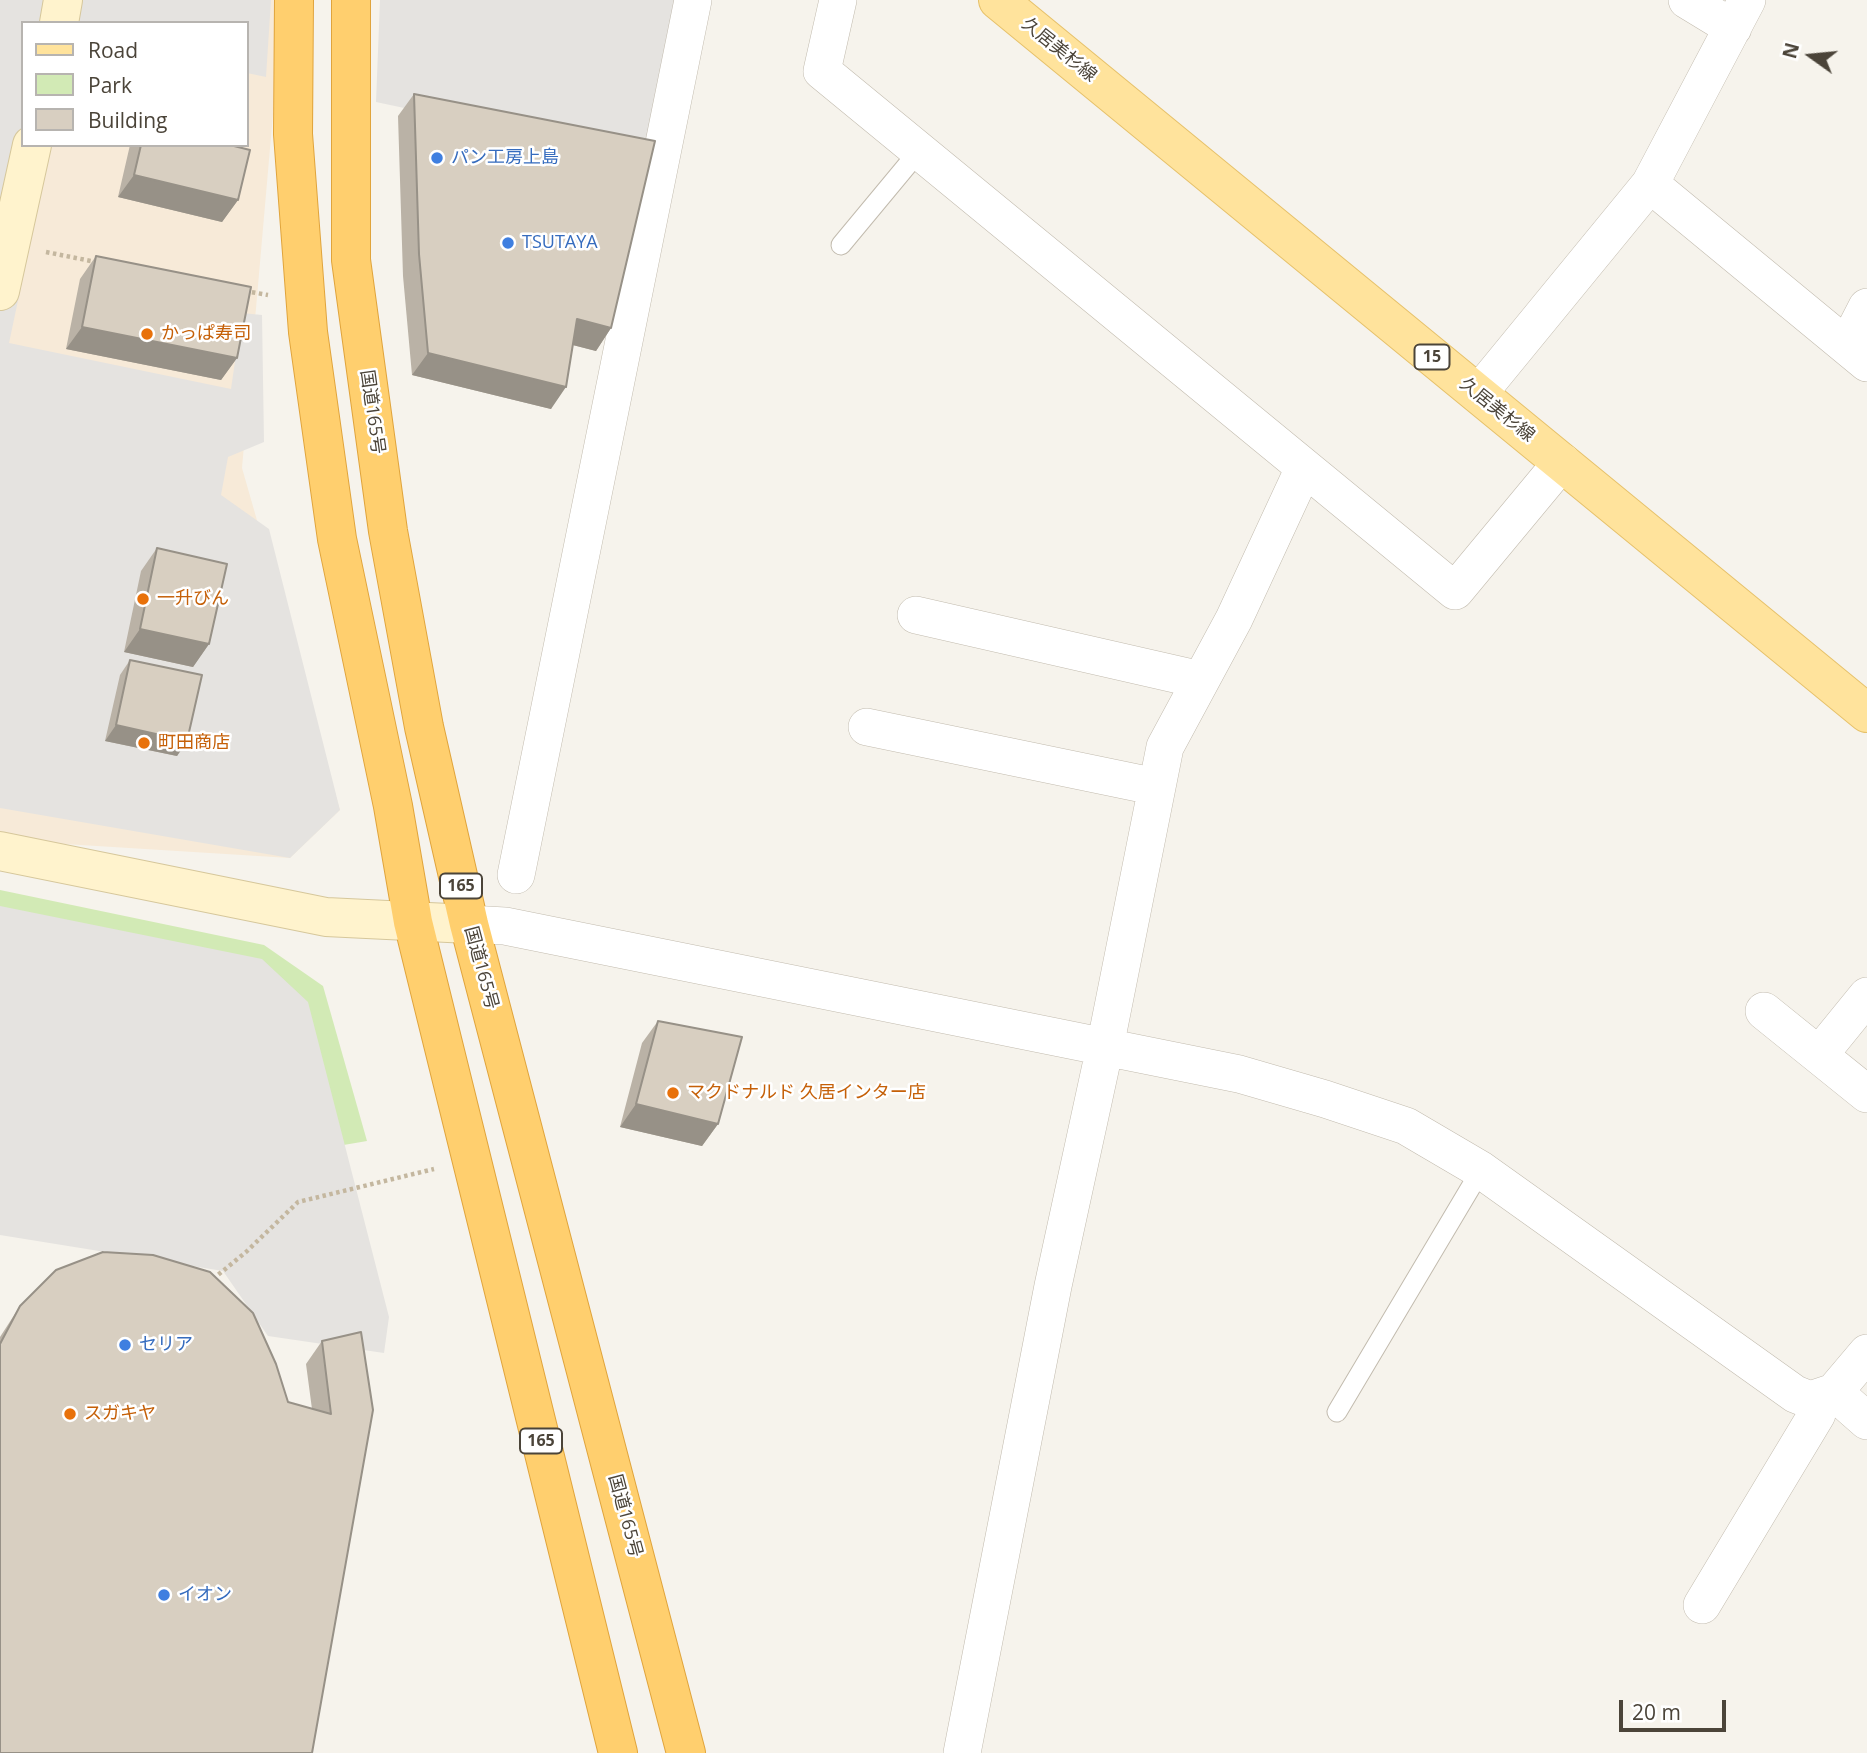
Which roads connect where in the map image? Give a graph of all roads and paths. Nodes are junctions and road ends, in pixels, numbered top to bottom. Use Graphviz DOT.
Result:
graph roads {
  1 [pos="64,0"];
  2 [pos="294,0"];
  3 [pos="351,0"];
  4 [pos="693,0"];
  5 [pos="838,0"];
  6 [pos="998,0"];
  7 [pos="1688,0"];
  8 [pos="1740,14"];
  9 [pos="59,21"];
  10 [pos="32,147"];
  11 [pos="919,151"];
  12 [pos="1650,184"];
  13 [pos="11,245"];
  14 [pos="841,246"];
  15 [pos="96,262"];
  16 [pos="0,291"];
  17 [pos="244,291"];
  18 [pos="271,296"];
  19 [pos="1867,307"];
  20 [pos="1857,354"];
  21 [pos="1478,394"];
  22 [pos="1562,462"];
  23 [pos="1304,468"];
  24 [pos="916,615"];
  25 [pos="1201,680"];
  26 [pos="1866,712"];
  27 [pos="867,727"];
  28 [pos="1157,787"];
  29 [pos="0,851"];
  30 [pos="516,875"];
  31 [pos="413,922"];
  32 [pos="469,924"];
  33 [pos="1867,996"];
  34 [pos="1764,1011"];
  35 [pos="1105,1047"];
  36 [pos="1819,1055"];
  37 [pos="1867,1094"];
  38 [pos="434,1169"];
  39 [pos="1481,1170"];
  40 [pos="210,1281"];
  41 [pos="1867,1353"];
  42 [pos="1826,1395"];
  43 [pos="1337,1412"];
  44 [pos="1867,1421"];
  45 [pos="547,1467"];
  46 [pos="1702,1605"];
  47 [pos="604,1753"];
  48 [pos="618,1753"];
  49 [pos="687,1753"];
  50 [pos="962,1753"];
  1 -- 9 [label="street"];
  2 -- 31 [label="highway, 165"];
  3 -- 32 [label="highway, 国道165号 / 165"];
  4 -- 30 [label="street"];
  5 -- 11 [label="street"];
  6 -- 21 [label="main road, 久居美杉線 / 15"];
  7 -- 8 [label="street"];
  8 -- 12 [label="street"];
  10 -- 13 [label="street"];
  11 -- 14 [label="lane"];
  11 -- 23 [label="street"];
  12 -- 20 [label="street"];
  12 -- 21 [label="street"];
  13 -- 15 [label="path"];
  13 -- 16 [label="street"];
  17 -- 18 [label="path"];
  19 -- 20 [label="street"];
  21 -- 22 [label="main road, 久居美杉線 / 15"];
  22 -- 23 [label="street"];
  22 -- 26 [label="main road, 久居美杉線 / 15"];
  23 -- 25 [label="street"];
  24 -- 25 [label="street"];
  25 -- 28 [label="street"];
  27 -- 28 [label="street"];
  28 -- 35 [label="street"];
  29 -- 31 [label="street"];
  31 -- 32 [label="street"];
  31 -- 45 [label="highway, 165"];
  32 -- 35 [label="street"];
  32 -- 49 [label="highway, 国道165号 / 165"];
  33 -- 36 [label="street"];
  34 -- 36 [label="street"];
  35 -- 39 [label="street"];
  35 -- 50 [label="street"];
  36 -- 37 [label="street"];
  38 -- 40 [label="path"];
  39 -- 42 [label="street"];
  39 -- 43 [label="lane"];
  41 -- 42 [label="street"];
  42 -- 44 [label="street"];
  42 -- 46 [label="street"];
  45 -- 47 [label="highway"];
  45 -- 48 [label="highway, 165"];
}
